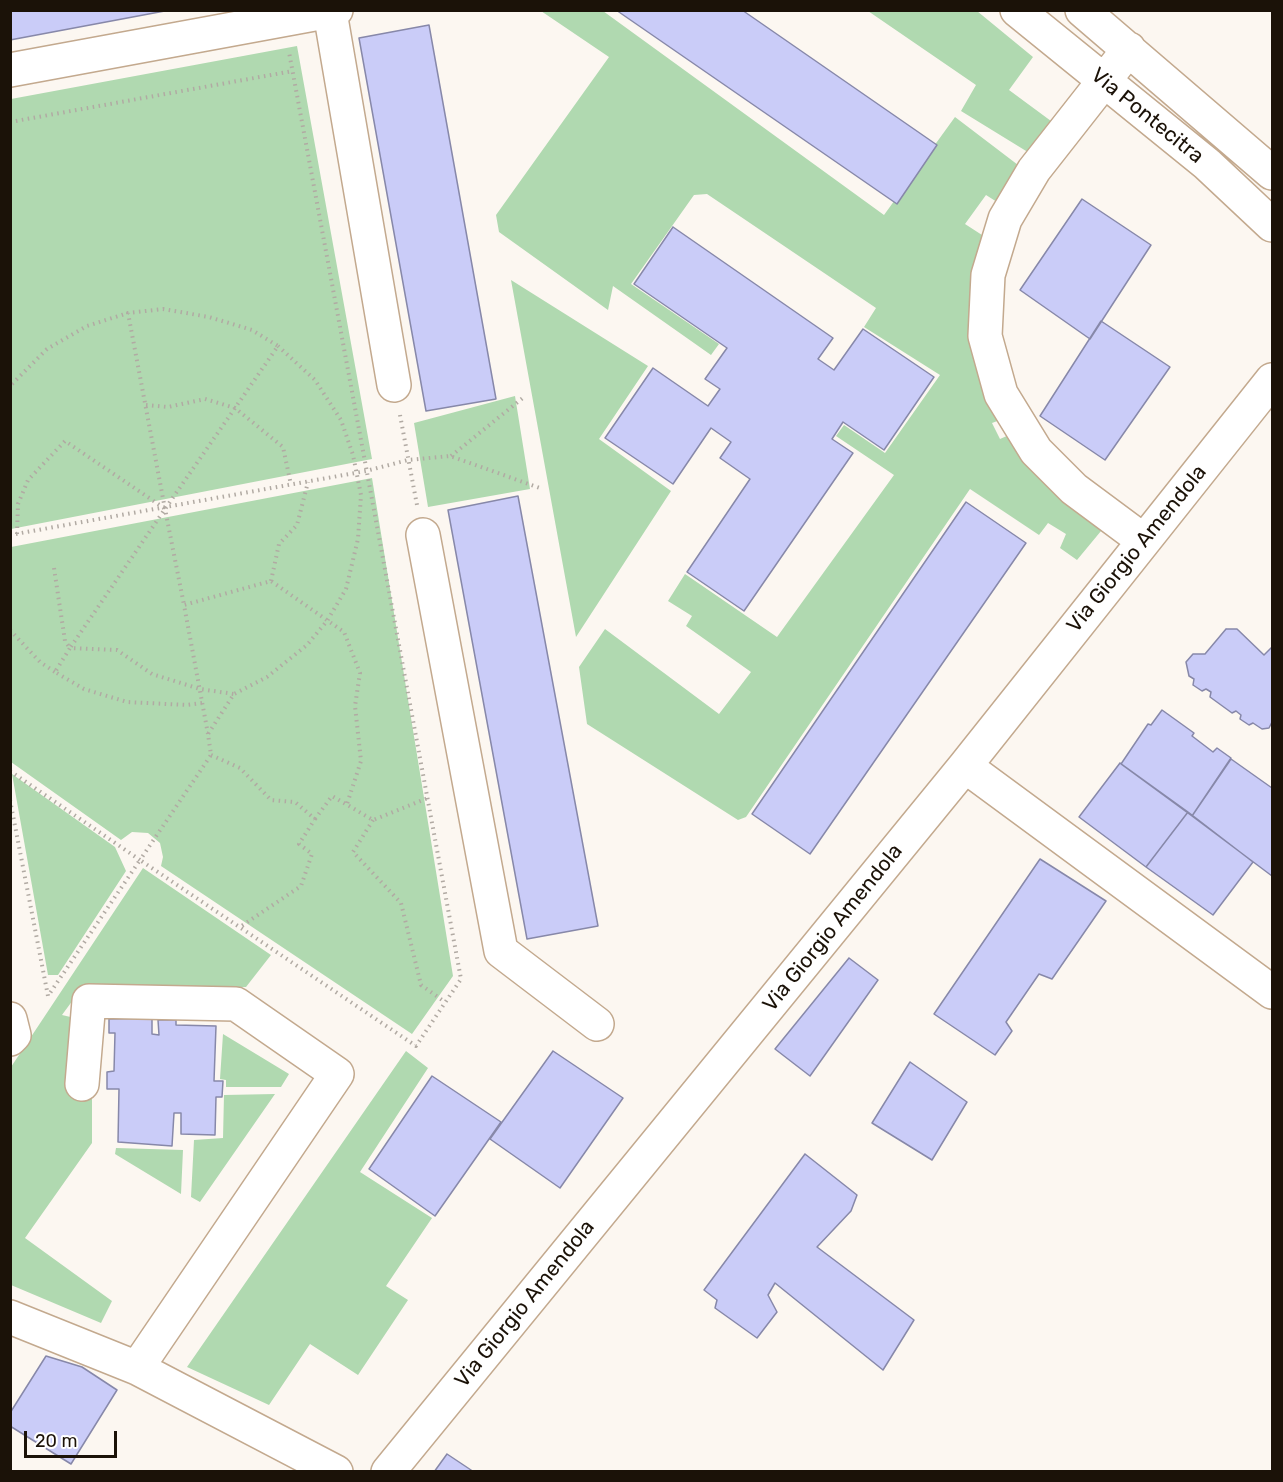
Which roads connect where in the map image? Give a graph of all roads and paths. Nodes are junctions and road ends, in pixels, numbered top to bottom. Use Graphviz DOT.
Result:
graph roads {
  1 [pos="1017,10"];
  2 [pos="1082,10"];
  3 [pos="333,11"];
  4 [pos="283,20"];
  5 [pos="1129,49"];
  6 [pos="10,70"];
  7 [pos="292,71"];
  8 [pos="1104,81"];
  9 [pos="10,122"];
  10 [pos="1272,173"];
  11 [pos="1272,225"];
  12 [pos="128,313"];
  13 [pos="278,346"];
  14 [pos="1272,380"];
  15 [pos="12,384"];
  16 [pos="394,385"];
  17 [pos="524,397"];
  18 [pos="146,405"];
  19 [pos="235,408"];
  20 [pos="450,456"];
  21 [pos="408,460"];
  22 [pos="366,471"];
  23 [pos="357,473"];
  24 [pos="308,482"];
  25 [pos="291,485"];
  26 [pos="540,488"];
  27 [pos="165,509"];
  28 [pos="17,534"];
  29 [pos="10,535"];
  30 [pos="423,535"];
  31 [pos="1144,541"];
  32 [pos="54,568"];
  33 [pos="271,581"];
  34 [pos="184,605"];
  35 [pos="327,621"];
  36 [pos="10,630"];
  37 [pos="70,648"];
  38 [pos="55,672"];
  39 [pos="200,689"];
  40 [pos="234,693"];
  41 [pos="202,703"];
  42 [pos="208,734"];
  43 [pos="211,754"];
  44 [pos="965,766"];
  45 [pos="10,771"];
  46 [pos="428,798"];
  47 [pos="10,800"];
  48 [pos="347,804"];
  49 [pos="315,819"];
  50 [pos="373,820"];
  51 [pos="140,860"];
  52 [pos="240,927"];
  53 [pos="1272,992"];
  54 [pos="446,1002"];
  55 [pos="10,1020"];
  56 [pos="597,1024"];
  57 [pos="10,1039"];
  58 [pos="82,1084"];
  59 [pos="10,1317"];
  60 [pos="137,1368"];
  61 [pos="336,1472"];
  62 [pos="388,1472"];
  1 -- 8 [label="street, Via Pontecitra"];
  2 -- 5 [label="street, Via Pontecitra"];
  3 -- 4 [label="street"];
  3 -- 16 [label="street"];
  4 -- 6 [label="street"];
  4 -- 7 [label="path"];
  5 -- 8 [label="street"];
  5 -- 10 [label="street, Via Pontecitra"];
  7 -- 9 [label="path"];
  7 -- 22 [label="path"];
  8 -- 11 [label="street, Via Pontecitra"];
  8 -- 31 [label="street"];
  12 -- 13 [label="path"];
  12 -- 15 [label="path"];
  12 -- 18 [label="path"];
  13 -- 19 [label="path"];
  13 -- 23 [label="path"];
  14 -- 31 [label="street, Via Giorgio Amendola"];
  16 -- 21 [label="path"];
  17 -- 20 [label="path"];
  18 -- 19 [label="path"];
  18 -- 27 [label="path"];
  19 -- 25 [label="path"];
  19 -- 27 [label="path"];
  20 -- 21 [label="path"];
  20 -- 26 [label="path"];
  21 -- 22 [label="path"];
  21 -- 30 [label="path"];
  22 -- 23 [label="path"];
  22 -- 46 [label="path"];
  23 -- 24 [label="path"];
  23 -- 35 [label="path"];
  24 -- 25 [label="path"];
  24 -- 33 [label="path"];
  25 -- 27 [label="path"];
  27 -- 28 [label="path"];
  27 -- 28 [label="path"];
  27 -- 34 [label="path"];
  27 -- 37 [label="path"];
  28 -- 29 [label="path"];
  30 -- 56 [label="street"];
  31 -- 44 [label="street, Via Giorgio Amendola"];
  32 -- 37 [label="path"];
  33 -- 34 [label="path"];
  33 -- 35 [label="path"];
  34 -- 39 [label="path"];
  35 -- 40 [label="path"];
  35 -- 48 [label="path"];
  36 -- 38 [label="path"];
  37 -- 38 [label="path"];
  37 -- 39 [label="path"];
  38 -- 41 [label="path"];
  39 -- 40 [label="path"];
  39 -- 41 [label="path"];
  40 -- 42 [label="path"];
  41 -- 42 [label="path"];
  42 -- 43 [label="path"];
  43 -- 49 [label="path"];
  43 -- 51 [label="path"];
  44 -- 53 [label="street"];
  44 -- 62 [label="street, Via Giorgio Amendola"];
  45 -- 51 [label="path"];
  46 -- 50 [label="path"];
  46 -- 54 [label="path"];
  47 -- 51 [label="path"];
  48 -- 49 [label="path"];
  48 -- 50 [label="path"];
  49 -- 52 [label="path"];
  50 -- 54 [label="path"];
  51 -- 52 [label="path"];
  52 -- 54 [label="path"];
  55 -- 57 [label="street"];
  58 -- 60 [label="street"];
  59 -- 60 [label="street"];
  60 -- 61 [label="street"];
}
